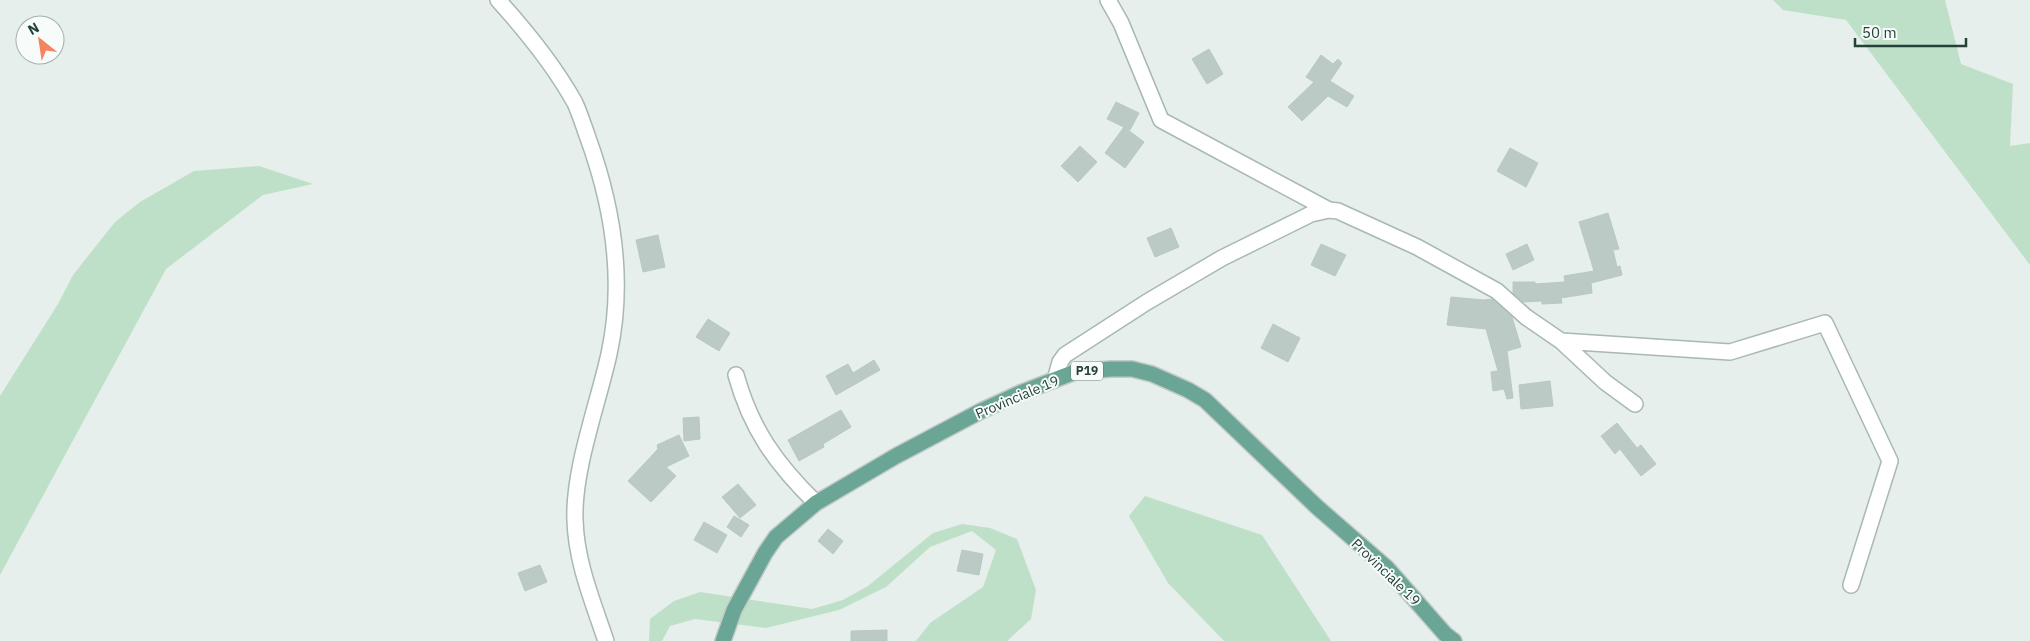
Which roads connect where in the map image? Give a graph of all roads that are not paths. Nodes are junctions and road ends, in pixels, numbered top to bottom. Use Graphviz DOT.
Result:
graph roads {
  1 [pos="498,0"];
  2 [pos="1108,0"];
  3 [pos="1329,210"];
  4 [pos="1560,341"];
  5 [pos="736,375"];
  6 [pos="1055,380"];
  7 [pos="1635,404"];
  8 [pos="816,503"];
  9 [pos="1851,585"];
  10 [pos="606,641"];
  11 [pos="722,641"];
  12 [pos="1454,641"];
  1 -- 10 [label="street"];
  2 -- 3 [label="street"];
  3 -- 4 [label="street"];
  3 -- 6 [label="street"];
  4 -- 7 [label="street"];
  4 -- 9 [label="street"];
  5 -- 8 [label="street"];
  6 -- 8 [label="main road, Provinciale 19 / P19"];
  6 -- 12 [label="main road, Provinciale 19 / P19"];
  8 -- 11 [label="main road, Provinciale 19 / P19"];
}
